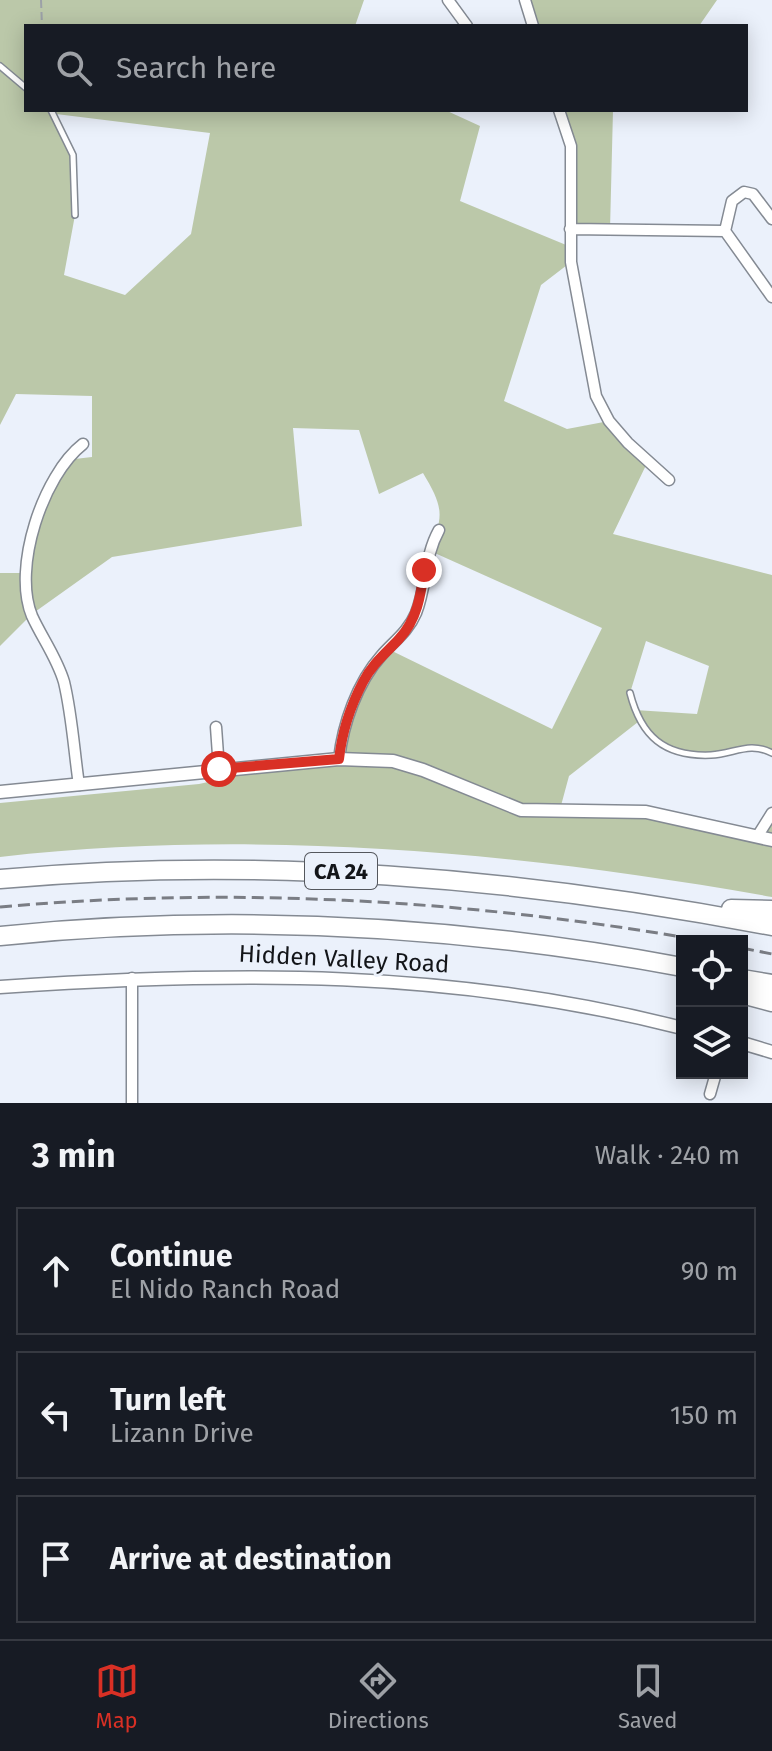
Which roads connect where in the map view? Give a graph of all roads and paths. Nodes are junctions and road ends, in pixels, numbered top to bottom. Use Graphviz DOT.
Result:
graph roads {
  1 [pos="41,0"];
  2 [pos="448,0"];
  3 [pos="525,0"];
  4 [pos="42,24"];
  5 [pos="466,24"];
  6 [pos="532,24"];
  7 [pos="0,66"];
  8 [pos="24,86"];
  9 [pos="52,112"];
  10 [pos="560,112"];
  11 [pos="75,215"];
  12 [pos="772,219"];
  13 [pos="570,229"];
  14 [pos="725,231"];
  15 [pos="772,297"];
  16 [pos="83,444"];
  17 [pos="669,480"];
  18 [pos="439,530"];
  19 [pos="630,693"];
  20 [pos="216,727"];
  21 [pos="772,753"];
  22 [pos="339,759"];
  23 [pos="219,769"];
  24 [pos="79,785"];
  25 [pos="0,792"];
  26 [pos="772,813"];
  27 [pos="757,837"];
  28 [pos="772,840"];
  29 [pos="0,879"];
  30 [pos="680,908"];
  31 [pos="772,910"];
  32 [pos="772,926"];
  33 [pos="0,936"];
  34 [pos="676,967"];
  35 [pos="132,978"];
  36 [pos="748,980"];
  37 [pos="772,984"];
  38 [pos="0,987"];
  39 [pos="748,996"];
  40 [pos="772,1002"];
  41 [pos="676,1027"];
  42 [pos="748,1045"];
  43 [pos="772,1052"];
  44 [pos="714,1079"];
  45 [pos="710,1094"];
  46 [pos="132,1103"];
  1 -- 4 [label="path"];
  2 -- 5 [label="street"];
  3 -- 6 [label="street"];
  7 -- 8 [label="lane"];
  9 -- 11 [label="lane"];
  10 -- 13 [label="street"];
  12 -- 14 [label="street"];
  13 -- 14 [label="street"];
  13 -- 17 [label="street"];
  14 -- 15 [label="street"];
  16 -- 24 [label="street"];
  18 -- 22 [label="street"];
  19 -- 21 [label="lane"];
  20 -- 23 [label="street"];
  22 -- 23 [label="street"];
  22 -- 27 [label="street"];
  23 -- 24 [label="street"];
  24 -- 25 [label="street"];
  26 -- 27 [label="street"];
  27 -- 28 [label="street"];
  29 -- 30 [label="highway, CA 24"];
  30 -- 31 [label="highway"];
  30 -- 32 [label="highway, CA 24"];
  33 -- 34 [label="highway"];
  35 -- 38 [label="street, Hidden Valley Road"];
  35 -- 41 [label="street, Hidden Valley Road"];
  35 -- 46 [label="street"];
  36 -- 37 [label="highway"];
  39 -- 40 [label="highway"];
  42 -- 43 [label="street"];
  44 -- 45 [label="street"];
}
